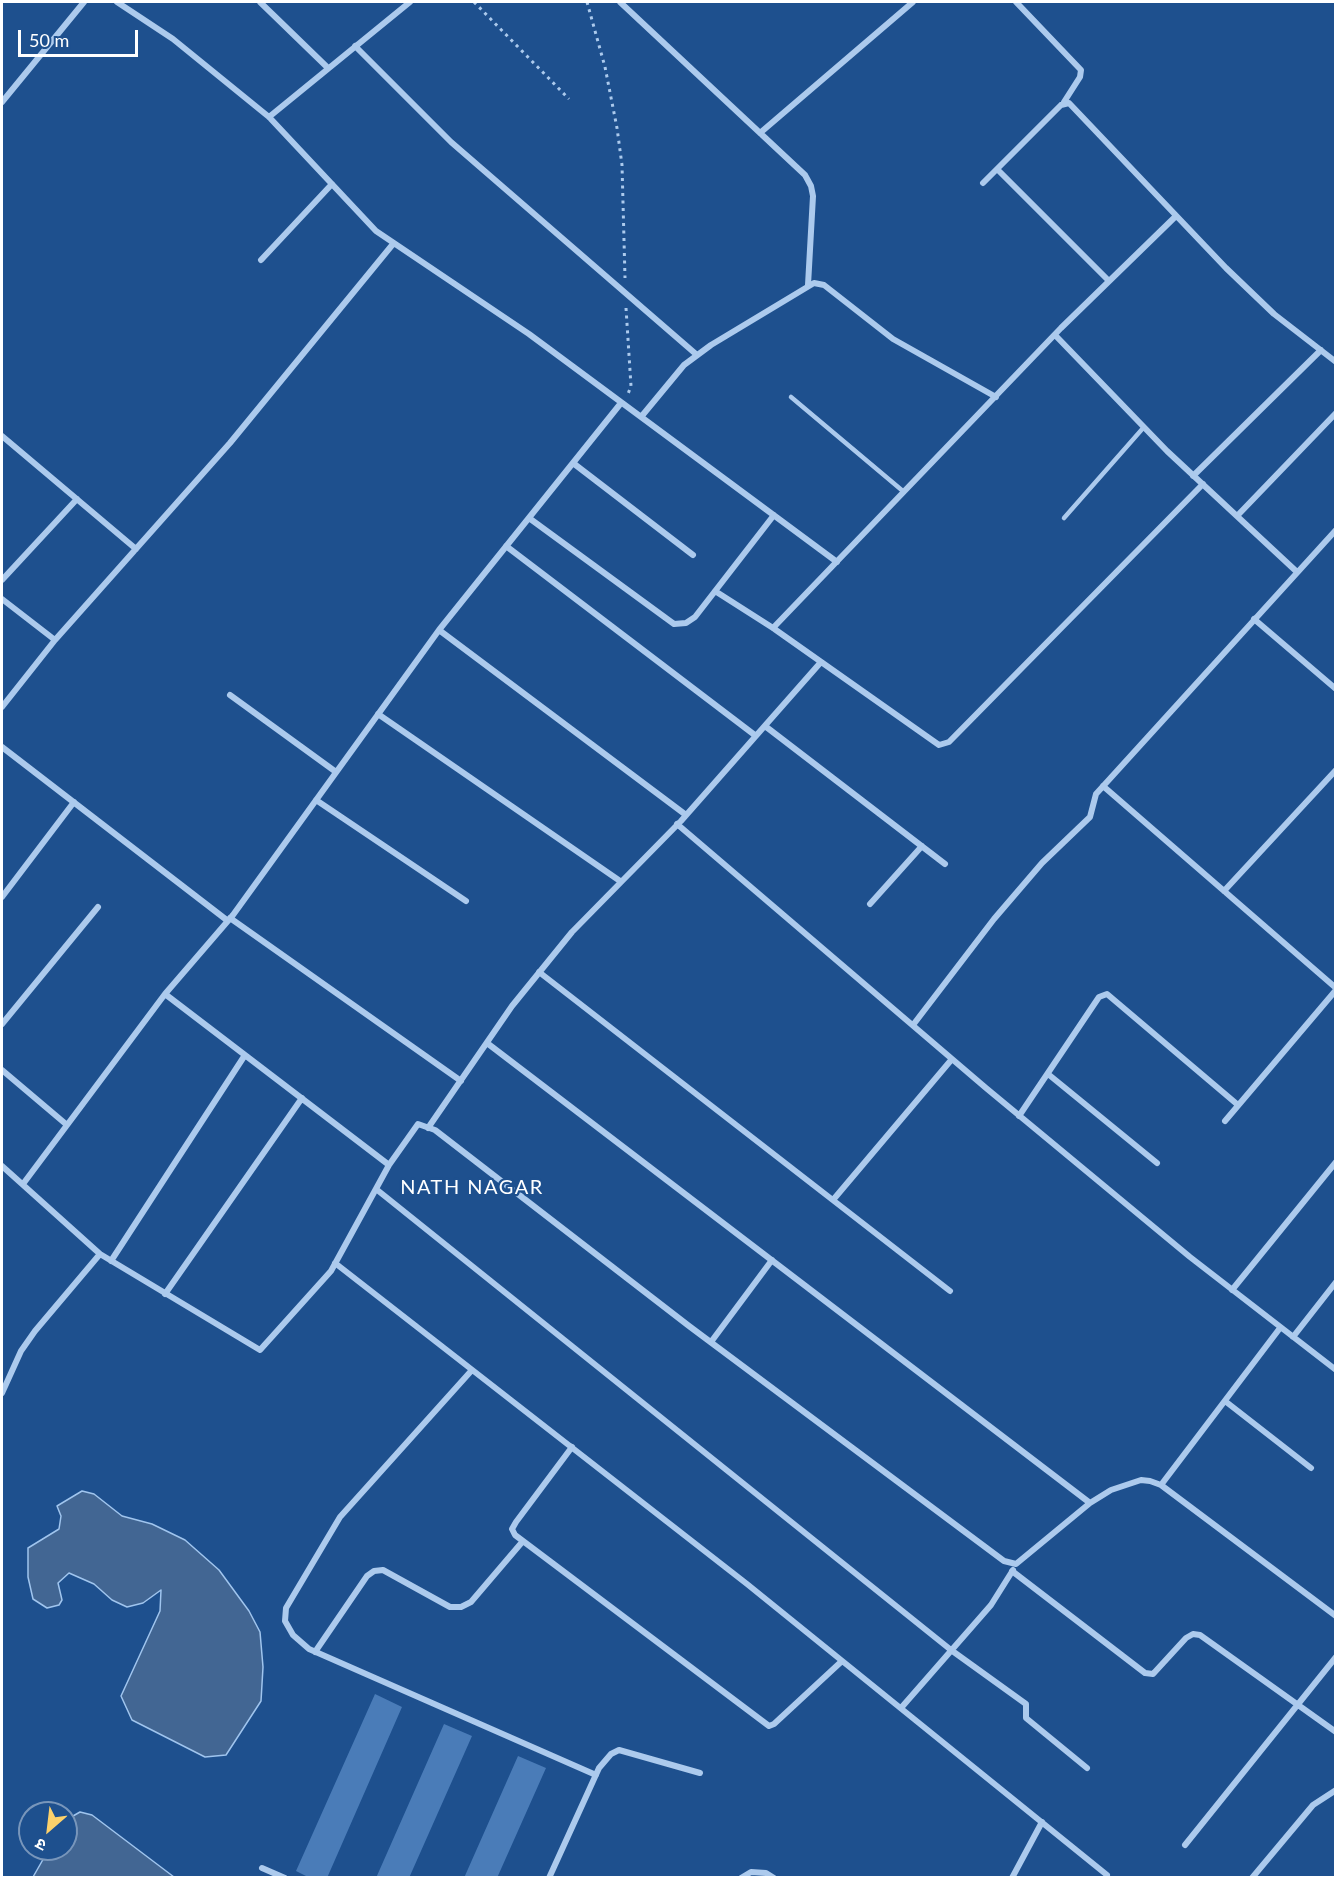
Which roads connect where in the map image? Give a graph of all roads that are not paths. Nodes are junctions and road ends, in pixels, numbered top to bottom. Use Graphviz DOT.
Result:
graph roads {
  1 [pos="84,2"];
  2 [pos="117,2"];
  3 [pos="260,2"];
  4 [pos="410,2"];
  5 [pos="620,2"];
  6 [pos="913,2"];
  7 [pos="1016,2"];
  8 [pos="355,46"];
  9 [pos="328,68"];
  10 [pos="2,102"];
  11 [pos="1064,102"];
  12 [pos="269,117"];
  13 [pos="759,133"];
  14 [pos="997,169"];
  15 [pos="983,183"];
  16 [pos="332,184"];
  17 [pos="1176,216"];
  18 [pos="393,244"];
  19 [pos="261,260"];
  20 [pos="1109,281"];
  21 [pos="808,285"];
  22 [pos="1055,335"];
  23 [pos="1321,350"];
  24 [pos="697,355"];
  25 [pos="1335,362"];
  26 [pos="790,397"];
  27 [pos="996,397"];
  28 [pos="621,403"];
  29 [pos="1335,413"];
  30 [pos="641,417"];
  31 [pos="1144,427"];
  32 [pos="2,436"];
  33 [pos="573,463"];
  34 [pos="1193,476"];
  35 [pos="1203,484"];
  36 [pos="904,492"];
  37 [pos="77,499"];
  38 [pos="774,515"];
  39 [pos="1237,516"];
  40 [pos="529,518"];
  41 [pos="1064,518"];
  42 [pos="1335,530"];
  43 [pos="506,546"];
  44 [pos="136,549"];
  45 [pos="693,555"];
  46 [pos="837,562"];
  47 [pos="1298,572"];
  48 [pos="2,580"];
  49 [pos="715,591"];
  50 [pos="2,598"];
  51 [pos="1254,618"];
  52 [pos="773,628"];
  53 [pos="439,630"];
  54 [pos="56,640"];
  55 [pos="821,662"];
  56 [pos="1335,689"];
  57 [pos="230,695"];
  58 [pos="2,707"];
  59 [pos="378,714"];
  60 [pos="765,726"];
  61 [pos="756,736"];
  62 [pos="2,747"];
  63 [pos="1335,770"];
  64 [pos="336,772"];
  65 [pos="1103,786"];
  66 [pos="316,800"];
  67 [pos="74,802"];
  68 [pos="686,815"];
  69 [pos="677,824"];
  70 [pos="922,846"];
  71 [pos="945,864"];
  72 [pos="620,881"];
  73 [pos="1224,891"];
  74 [pos="2,897"];
  75 [pos="466,901"];
  76 [pos="870,904"];
  77 [pos="98,907"];
  78 [pos="229,920"];
  79 [pos="539,972"];
  80 [pos="1335,989"];
  81 [pos="165,994"];
  82 [pos="2,1024"];
  83 [pos="913,1025"];
  84 [pos="487,1043"];
  85 [pos="245,1055"];
  86 [pos="952,1059"];
  87 [pos="2,1070"];
  88 [pos="1048,1074"];
  89 [pos="461,1081"];
  90 [pos="302,1098"];
  91 [pos="1238,1105"];
  92 [pos="1019,1116"];
  93 [pos="1224,1120"];
  94 [pos="67,1125"];
  95 [pos="428,1128"];
  96 [pos="1157,1162"];
  97 [pos="1335,1162"];
  98 [pos="389,1165"];
  99 [pos="2,1166"];
  100 [pos="23,1184"];
  101 [pos="376,1189"];
  102 [pos="833,1200"];
  103 [pos="100,1254"];
  104 [pos="772,1260"];
  105 [pos="111,1261"];
  106 [pos="335,1263"];
  107 [pos="1335,1282"];
  108 [pos="1232,1290"];
  109 [pos="950,1292"];
  110 [pos="165,1294"];
  111 [pos="1280,1328"];
  112 [pos="1293,1337"];
  113 [pos="711,1342"];
  114 [pos="472,1370"];
  115 [pos="1335,1371"];
  116 [pos="2,1393"];
  117 [pos="1225,1401"];
  118 [pos="572,1447"];
  119 [pos="1311,1468"];
  120 [pos="1161,1485"];
  121 [pos="1090,1503"];
  122 [pos="523,1541"];
  123 [pos="1016,1564"];
  124 [pos="1012,1571"];
  125 [pos="1335,1616"];
  126 [pos="951,1650"];
  127 [pos="315,1652"];
  128 [pos="1335,1657"];
  129 [pos="843,1661"];
  130 [pos="1299,1705"];
  131 [pos="901,1708"];
  132 [pos="1335,1732"];
  133 [pos="1087,1768"];
  134 [pos="700,1773"];
  135 [pos="596,1775"];
  136 [pos="1335,1790"];
  137 [pos="1042,1822"];
  138 [pos="1185,1845"];
  139 [pos="262,1868"];
  140 [pos="1107,1875"];
  141 [pos="285,1878"];
  142 [pos="549,1878"];
  143 [pos="741,1878"];
  144 [pos="774,1878"];
  145 [pos="1012,1878"];
  146 [pos="1252,1878"];
  1 -- 10 [label="street"];
  2 -- 12 [label="street"];
  3 -- 9 [label="street"];
  4 -- 8 [label="street"];
  5 -- 13 [label="street"];
  6 -- 13 [label="street"];
  7 -- 11 [label="street"];
  8 -- 9 [label="street"];
  8 -- 24 [label="street"];
  9 -- 12 [label="street"];
  11 -- 14 [label="street"];
  11 -- 17 [label="street"];
  12 -- 16 [label="street"];
  13 -- 21 [label="street"];
  14 -- 15 [label="street"];
  14 -- 20 [label="street"];
  16 -- 18 [label="street"];
  16 -- 19 [label="street"];
  17 -- 20 [label="street"];
  17 -- 23 [label="street"];
  18 -- 28 [label="street"];
  18 -- 44 [label="street"];
  20 -- 22 [label="street"];
  21 -- 24 [label="street"];
  21 -- 27 [label="street"];
  22 -- 27 [label="street"];
  22 -- 31 [label="street"];
  23 -- 25 [label="street"];
  23 -- 34 [label="street"];
  24 -- 30 [label="street"];
  26 -- 36 [label="lane"];
  27 -- 36 [label="street"];
  28 -- 30 [label="street"];
  28 -- 33 [label="street"];
  29 -- 39 [label="street"];
  30 -- 38 [label="street"];
  31 -- 34 [label="street"];
  31 -- 41 [label="lane"];
  32 -- 37 [label="street"];
  33 -- 40 [label="street"];
  33 -- 45 [label="street"];
  34 -- 35 [label="street"];
  35 -- 39 [label="street"];
  35 -- 55 [label="street"];
  36 -- 46 [label="street"];
  37 -- 44 [label="street"];
  37 -- 48 [label="street"];
  38 -- 46 [label="street"];
  38 -- 49 [label="street"];
  39 -- 47 [label="street"];
  40 -- 43 [label="street"];
  40 -- 49 [label="street"];
  42 -- 47 [label="street"];
  43 -- 53 [label="street"];
  43 -- 61 [label="street"];
  44 -- 54 [label="street"];
  46 -- 52 [label="street"];
  47 -- 51 [label="street"];
  49 -- 52 [label="street"];
  50 -- 54 [label="street"];
  51 -- 56 [label="street"];
  51 -- 65 [label="street"];
  52 -- 55 [label="street"];
  53 -- 59 [label="street"];
  53 -- 68 [label="street"];
  54 -- 58 [label="street"];
  55 -- 60 [label="street"];
  57 -- 64 [label="street"];
  59 -- 64 [label="street"];
  59 -- 72 [label="street"];
  60 -- 61 [label="street"];
  60 -- 70 [label="street"];
  61 -- 68 [label="street"];
  62 -- 67 [label="street"];
  63 -- 73 [label="street"];
  64 -- 66 [label="street"];
  65 -- 73 [label="street"];
  65 -- 83 [label="street"];
  66 -- 75 [label="street"];
  66 -- 78 [label="street"];
  67 -- 74 [label="street"];
  67 -- 78 [label="street"];
  68 -- 69 [label="street"];
  69 -- 72 [label="street"];
  69 -- 83 [label="street"];
  70 -- 71 [label="street"];
  70 -- 76 [label="street"];
  72 -- 79 [label="street"];
  73 -- 80 [label="street"];
  77 -- 82 [label="street"];
  78 -- 81 [label="street"];
  78 -- 89 [label="street"];
  79 -- 84 [label="street"];
  79 -- 102 [label="street"];
  80 -- 91 [label="street"];
  81 -- 85 [label="street"];
  81 -- 94 [label="street"];
  83 -- 86 [label="street"];
  84 -- 89 [label="street"];
  84 -- 104 [label="street"];
  85 -- 90 [label="street"];
  85 -- 105 [label="street"];
  86 -- 92 [label="street"];
  86 -- 102 [label="street"];
  87 -- 94 [label="street"];
  88 -- 91 [label="street"];
  88 -- 92 [label="street"];
  88 -- 96 [label="street"];
  89 -- 95 [label="street"];
  90 -- 98 [label="street"];
  90 -- 110 [label="street"];
  91 -- 93 [label="street"];
  92 -- 108 [label="street"];
  94 -- 100 [label="street"];
  95 -- 98 [label="street"];
  95 -- 113 [label="street"];
  97 -- 108 [label="street"];
  98 -- 101 [label="street"];
  99 -- 100 [label="street"];
  100 -- 103 [label="street"];
  101 -- 106 [label="street"];
  101 -- 126 [label="street"];
  102 -- 109 [label="street"];
  103 -- 105 [label="street"];
  103 -- 116 [label="street"];
  104 -- 113 [label="street"];
  104 -- 121 [label="street"];
  105 -- 110 [label="street"];
  106 -- 110 [label="street"];
  106 -- 114 [label="street"];
  107 -- 112 [label="street"];
  108 -- 111 [label="street"];
  111 -- 112 [label="street"];
  111 -- 117 [label="street"];
  112 -- 115 [label="street"];
  113 -- 123 [label="street"];
  114 -- 118 [label="street"];
  114 -- 127 [label="street"];
  117 -- 119 [label="street"];
  117 -- 120 [label="street"];
  118 -- 122 [label="street"];
  118 -- 129 [label="street"];
  120 -- 121 [label="street"];
  120 -- 125 [label="street"];
  121 -- 123 [label="street"];
  122 -- 127 [label="street"];
  122 -- 129 [label="street"];
  123 -- 124 [label="street"];
  124 -- 126 [label="street"];
  124 -- 130 [label="street"];
  126 -- 131 [label="street"];
  126 -- 133 [label="street"];
  127 -- 135 [label="street"];
  128 -- 130 [label="street"];
  129 -- 131 [label="street"];
  130 -- 132 [label="street"];
  130 -- 138 [label="street"];
  131 -- 137 [label="street"];
  134 -- 135 [label="street"];
  135 -- 142 [label="street"];
  136 -- 146 [label="street"];
  137 -- 140 [label="street"];
  137 -- 145 [label="street"];
  139 -- 141 [label="street"];
  143 -- 144 [label="street"];
}
